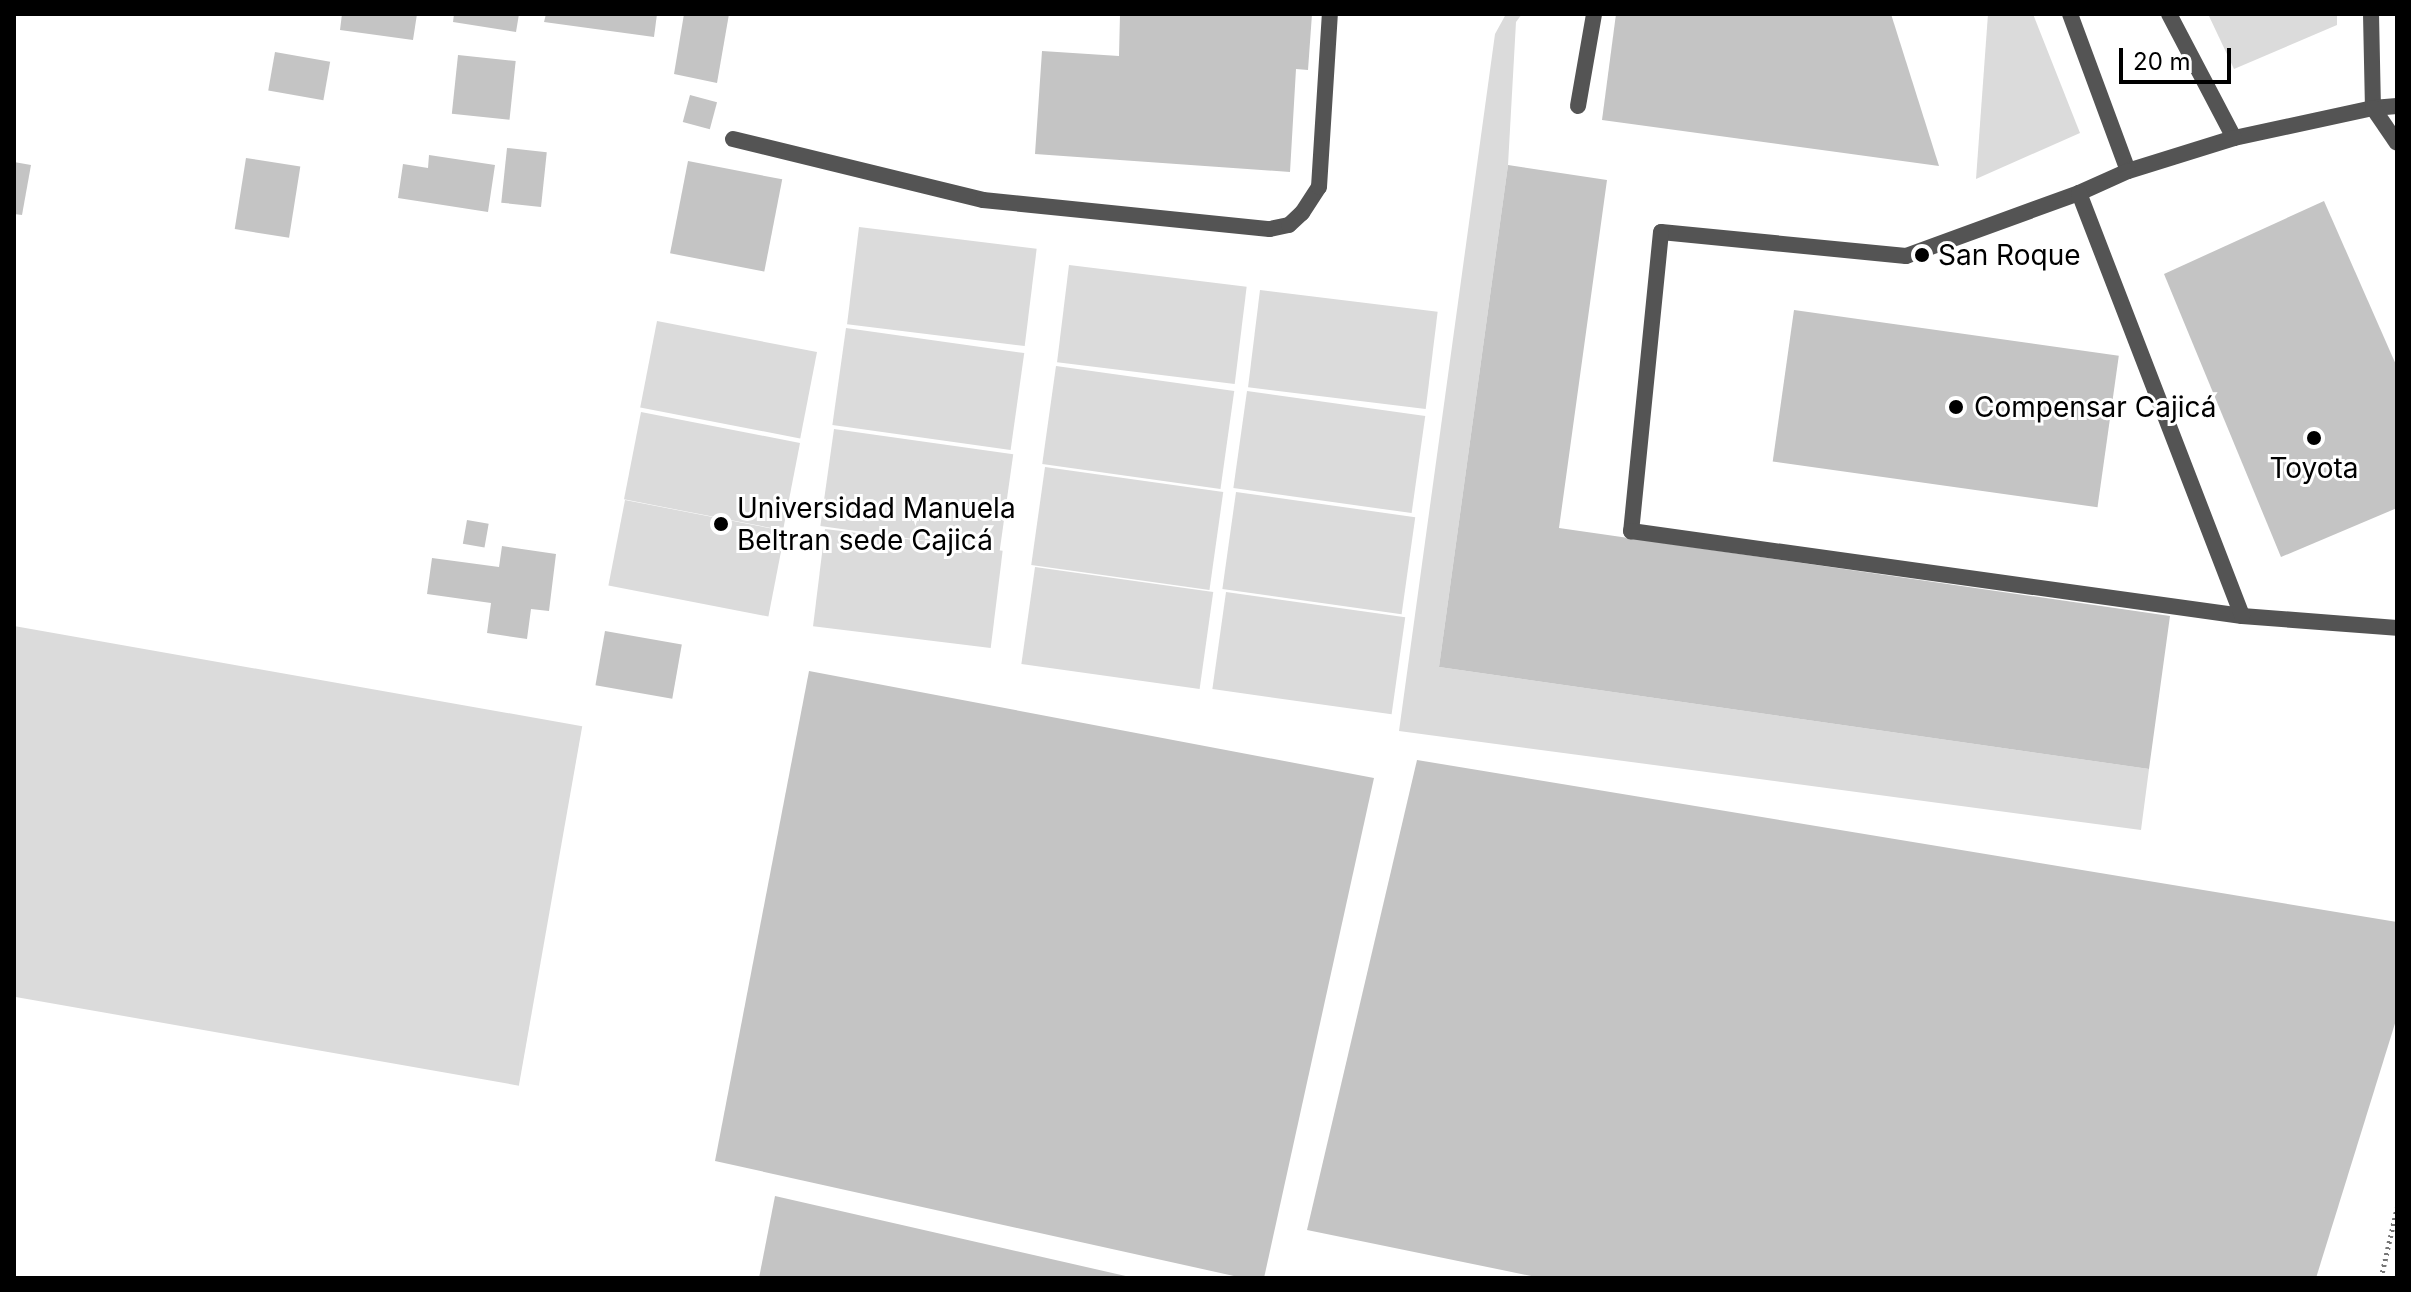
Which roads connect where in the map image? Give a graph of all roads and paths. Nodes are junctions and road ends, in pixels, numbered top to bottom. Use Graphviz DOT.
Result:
graph roads {
  1 [pos="1330,14"];
  2 [pos="1594,14"];
  3 [pos="2070,14"];
  4 [pos="2169,14"];
  5 [pos="2371,14"];
  6 [pos="1578,106"];
  7 [pos="2397,106"];
  8 [pos="2373,108"];
  9 [pos="2234,138"];
  10 [pos="733,139"];
  11 [pos="2397,143"];
  12 [pos="2128,171"];
  13 [pos="2079,193"];
  14 [pos="2242,616"];
  15 [pos="2397,628"];
  16 [pos="2397,1208"];
  17 [pos="2381,1278"];
  1 -- 10 [label="lane"];
  2 -- 6 [label="lane"];
  3 -- 12 [label="lane"];
  4 -- 9 [label="lane"];
  5 -- 8 [label="lane"];
  7 -- 8 [label="lane"];
  8 -- 9 [label="lane"];
  8 -- 11 [label="lane"];
  9 -- 12 [label="lane"];
  12 -- 13 [label="lane"];
  13 -- 14 [label="lane"];
  13 -- 14 [label="lane"];
  14 -- 15 [label="lane"];
  16 -- 17 [label="path"];
}
